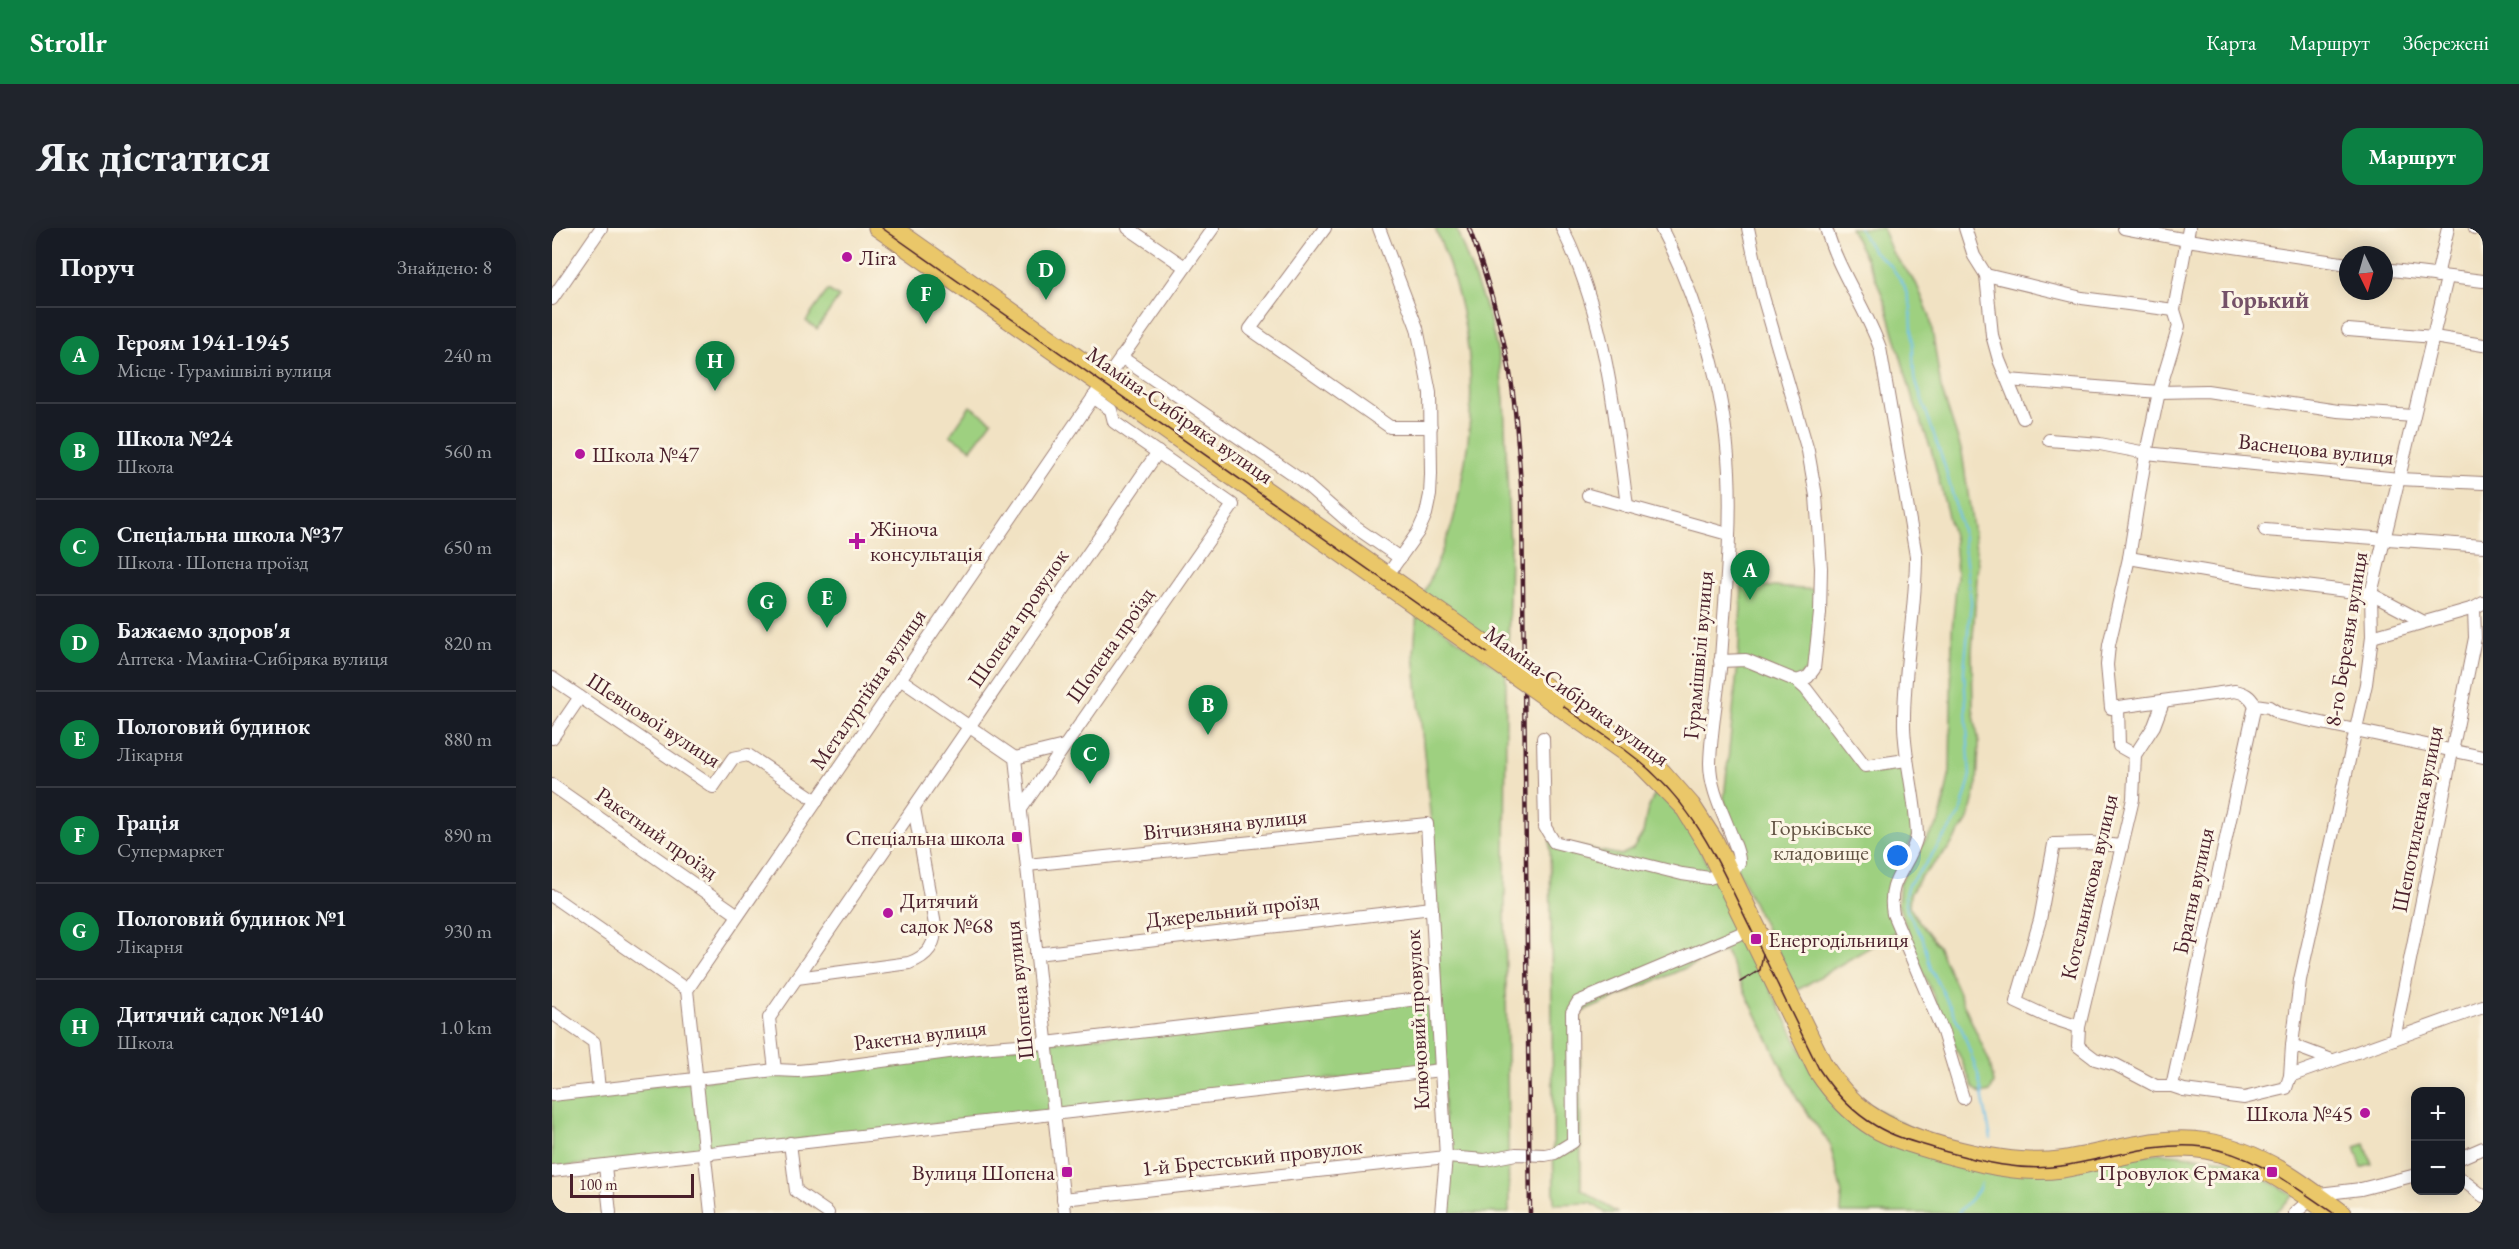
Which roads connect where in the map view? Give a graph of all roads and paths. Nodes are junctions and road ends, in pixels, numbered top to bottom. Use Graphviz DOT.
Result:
graph roads {
  1 [pos="601,228"];
  2 [pos="876,228"];
  3 [pos="1128,228"];
  4 [pos="1213,228"];
  5 [pos="1324,228"];
  6 [pos="1379,228"];
  7 [pos="1562,228"];
  8 [pos="1661,228"];
  9 [pos="1748,228"];
  10 [pos="1826,228"];
  11 [pos="1965,228"];
  12 [pos="2124,228"];
  13 [pos="2448,228"];
  14 [pos="2475,228"];
  15 [pos="2483,229"];
  16 [pos="900,233"];
  17 [pos="2188,234"];
  18 [pos="2339,262"];
  19 [pos="1185,267"];
  20 [pos="2393,270"];
  21 [pos="1986,275"];
  22 [pos="2442,277"];
  23 [pos="2483,281"];
  24 [pos="552,299"];
  25 [pos="2174,310"];
  26 [pos="2348,330"];
  27 [pos="2434,337"];
  28 [pos="2483,345"];
  29 [pos="1121,357"];
  30 [pos="2008,380"];
  31 [pos="1100,387"];
  32 [pos="2159,392"];
  33 [pos="2414,416"];
  34 [pos="2023,418"];
  35 [pos="1431,427"];
  36 [pos="2049,440"];
  37 [pos="1158,452"];
  38 [pos="2146,453"];
  39 [pos="2399,479"];
  40 [pos="2483,483"];
  41 [pos="1588,495"];
  42 [pos="1627,506"];
  43 [pos="2265,530"];
  44 [pos="1728,534"];
  45 [pos="2384,540"];
  46 [pos="2483,546"];
  47 [pos="1400,558"];
  48 [pos="2129,558"];
  49 [pos="1385,579"];
  50 [pos="2371,594"];
  51 [pos="2478,606"];
  52 [pos="2422,621"];
  53 [pos="2372,638"];
  54 [pos="1720,662"];
  55 [pos="552,678"];
  56 [pos="900,679"];
  57 [pos="1797,681"];
  58 [pos="580,697"];
  59 [pos="2163,702"];
  60 [pos="2255,705"];
  61 [pos="2118,707"];
  62 [pos="969,726"];
  63 [pos="2356,730"];
  64 [pos="552,738"];
  65 [pos="1543,738"];
  66 [pos="1064,746"];
  67 [pos="2452,750"];
  68 [pos="2135,755"];
  69 [pos="2483,757"];
  70 [pos="1015,758"];
  71 [pos="1906,760"];
  72 [pos="552,785"];
  73 [pos="816,801"];
  74 [pos="914,807"];
  75 [pos="1021,809"];
  76 [pos="1427,825"];
  77 [pos="2122,846"];
  78 [pos="1027,865"];
  79 [pos="1725,873"];
  80 [pos="552,896"];
  81 [pos="1432,909"];
  82 [pos="738,915"];
  83 [pos="1753,929"];
  84 [pos="1036,954"];
  85 [pos="797,978"];
  86 [pos="687,990"];
  87 [pos="1436,997"];
  88 [pos="2483,1007"];
  89 [pos="552,1013"];
  90 [pos="2079,1027"];
  91 [pos="2394,1039"];
  92 [pos="1046,1043"];
  93 [pos="2292,1045"];
  94 [pos="2332,1060"];
  95 [pos="775,1070"];
  96 [pos="1441,1070"];
  97 [pos="2290,1076"];
  98 [pos="697,1080"];
  99 [pos="2172,1086"];
  100 [pos="599,1089"];
  101 [pos="552,1095"];
  102 [pos="1963,1098"];
  103 [pos="1054,1113"];
  104 [pos="790,1143"];
  105 [pos="2483,1148"];
  106 [pos="705,1154"];
  107 [pos="2465,1156"];
  108 [pos="1446,1157"];
  109 [pos="605,1166"];
  110 [pos="552,1171"];
  111 [pos="2411,1176"];
  112 [pos="2465,1182"];
  113 [pos="2483,1196"];
  114 [pos="2314,1197"];
  115 [pos="1063,1199"];
  116 [pos="610,1213"];
  117 [pos="711,1213"];
  118 [pos="828,1213"];
  119 [pos="1065,1213"];
  120 [pos="1441,1213"];
  121 [pos="2295,1213"];
  122 [pos="2327,1213"];
  123 [pos="2344,1213"];
  1 -- 24 [label="street"];
  2 -- 16 [label="main road, Маміна-Сибіряка вулиця"];
  3 -- 19 [label="street"];
  4 -- 19 [label="street, Металургійна вулиця"];
  5 -- 35 [label="street"];
  6 -- 35 [label="street"];
  7 -- 42 [label="street"];
  8 -- 44 [label="street, Гурамішвілі вулиця"];
  9 -- 57 [label="street"];
  10 -- 71 [label="street"];
  11 -- 21 [label="street"];
  12 -- 17 [label="street"];
  13 -- 22 [label="street, 8-го Березня вулиця"];
  14 -- 15 [label="street"];
  16 -- 31 [label="main road, Маміна-Сибіряка вулиця"];
  17 -- 18 [label="street"];
  17 -- 25 [label="street"];
  19 -- 29 [label="street, Металургійна вулиця"];
  20 -- 22 [label="street"];
  21 -- 25 [label="street"];
  21 -- 30 [label="street"];
  22 -- 23 [label="street"];
  22 -- 27 [label="street, 8-го Березня вулиця"];
  25 -- 32 [label="street"];
  26 -- 27 [label="street"];
  27 -- 28 [label="street"];
  27 -- 33 [label="street, 8-го Березня вулиця"];
  29 -- 31 [label="street, Металургійна вулиця"];
  29 -- 47 [label="street"];
  30 -- 32 [label="street, Васнецова вулиця"];
  30 -- 34 [label="street"];
  31 -- 37 [label="street"];
  31 -- 49 [label="main road, Маміна-Сибіряка вулиця"];
  31 -- 56 [label="street, Металургійна вулиця"];
  32 -- 33 [label="street, Васнецова вулиця"];
  32 -- 38 [label="street"];
  33 -- 39 [label="street, 8-го Березня вулиця"];
  35 -- 47 [label="street"];
  36 -- 38 [label="street, Васнецова вулиця"];
  37 -- 62 [label="street, Шопена провулок"];
  37 -- 66 [label="street, Шопена проїзд"];
  38 -- 39 [label="street, Васнецова вулиця"];
  38 -- 48 [label="street"];
  39 -- 40 [label="street, Васнецова вулиця"];
  39 -- 45 [label="street, 8-го Березня вулиця"];
  41 -- 42 [label="street"];
  42 -- 44 [label="street"];
  43 -- 45 [label="street"];
  44 -- 54 [label="street, Гурамішвілі вулиця"];
  45 -- 46 [label="street"];
  45 -- 50 [label="street, 8-го Березня вулиця"];
  47 -- 49 [label="street"];
  48 -- 50 [label="street"];
  48 -- 61 [label="street"];
  49 -- 79 [label="main road, Маміна-Сибіряка вулиця, bridge"];
  50 -- 52 [label="street"];
  50 -- 53 [label="street, 8-го Березня вулиця"];
  51 -- 52 [label="street"];
  51 -- 67 [label="street, Шепотиленка вулиця"];
  52 -- 53 [label="street"];
  53 -- 63 [label="street, 8-го Березня вулиця"];
  54 -- 57 [label="street"];
  54 -- 79 [label="street, Гурамішвілі вулиця"];
  55 -- 58 [label="street, Шевцової вулиця"];
  56 -- 62 [label="street"];
  56 -- 73 [label="street, Металургійна вулиця"];
  57 -- 71 [label="street"];
  58 -- 64 [label="street"];
  58 -- 73 [label="street, Шевцової вулиця"];
  59 -- 60 [label="street"];
  59 -- 61 [label="street"];
  59 -- 68 [label="street"];
  60 -- 63 [label="street"];
  60 -- 99 [label="street, Братня вулиця"];
  61 -- 68 [label="street"];
  62 -- 70 [label="street"];
  62 -- 74 [label="street, Шопена провулок"];
  63 -- 67 [label="street"];
  63 -- 93 [label="street, 8-го Березня вулиця"];
  65 -- 79 [label="street"];
  66 -- 70 [label="street"];
  66 -- 75 [label="street, Шопена проїзд"];
  67 -- 69 [label="street"];
  67 -- 91 [label="street, Шепотиленка вулиця"];
  68 -- 77 [label="street, Котельникова вулиця"];
  70 -- 75 [label="street, Шопена вулиця"];
  71 -- 102 [label="street"];
  72 -- 82 [label="street, Ракетний проїзд"];
  73 -- 82 [label="street, Металургійна вулиця"];
  74 -- 85 [label="street, Шопена провулок"];
  74 -- 85 [label="street"];
  75 -- 78 [label="street, Шопена вулиця"];
  76 -- 78 [label="street, Вітчизняна вулиця"];
  76 -- 81 [label="street, Ключовий провулок"];
  77 -- 90 [label="street, Котельникова вулиця"];
  77 -- 90 [label="street"];
  78 -- 84 [label="street, Шопена вулиця"];
  79 -- 83 [label="main road, Маміна-Сибіряка вулиця"];
  80 -- 86 [label="street"];
  81 -- 84 [label="street, Джерельний проїзд"];
  81 -- 87 [label="street, Ключовий провулок"];
  82 -- 86 [label="street, Металургійна вулиця"];
  83 -- 108 [label="street, 1-й Брестський провулок"];
  83 -- 114 [label="main road, Маміна-Сибіряка вулиця"];
  84 -- 92 [label="street, Шопена вулиця"];
  85 -- 95 [label="street, Шопена провулок"];
  86 -- 98 [label="street"];
  87 -- 92 [label="street, Ракетна вулиця"];
  87 -- 96 [label="street, Ключовий провулок"];
  88 -- 91 [label="street"];
  89 -- 100 [label="street"];
  90 -- 99 [label="street"];
  91 -- 94 [label="street"];
  92 -- 95 [label="street, Ракетна вулиця"];
  92 -- 103 [label="street, Шопена вулиця"];
  93 -- 94 [label="street"];
  93 -- 97 [label="street, 8-го Березня вулиця"];
  94 -- 97 [label="street"];
  95 -- 98 [label="street, Ракетна вулиця"];
  96 -- 103 [label="street"];
  96 -- 108 [label="street, Ключовий провулок"];
  97 -- 99 [label="street"];
  98 -- 100 [label="street, Ракетна вулиця"];
  98 -- 106 [label="street"];
  100 -- 101 [label="street, Ракетна вулиця"];
  103 -- 104 [label="street"];
  103 -- 115 [label="street, Шопена вулиця"];
  104 -- 106 [label="street"];
  104 -- 118 [label="street"];
  105 -- 107 [label="street"];
  106 -- 109 [label="street"];
  106 -- 117 [label="street"];
  108 -- 115 [label="street, 1-й Брестський провулок"];
  108 -- 120 [label="street, Ключовий провулок"];
  109 -- 110 [label="street"];
  109 -- 116 [label="street"];
  111 -- 114 [label="street"];
  112 -- 113 [label="street"];
  114 -- 121 [label="street"];
  114 -- 122 [label="main road"];
  114 -- 123 [label="main road"];
  115 -- 119 [label="street, Шопена вулиця"];
}
